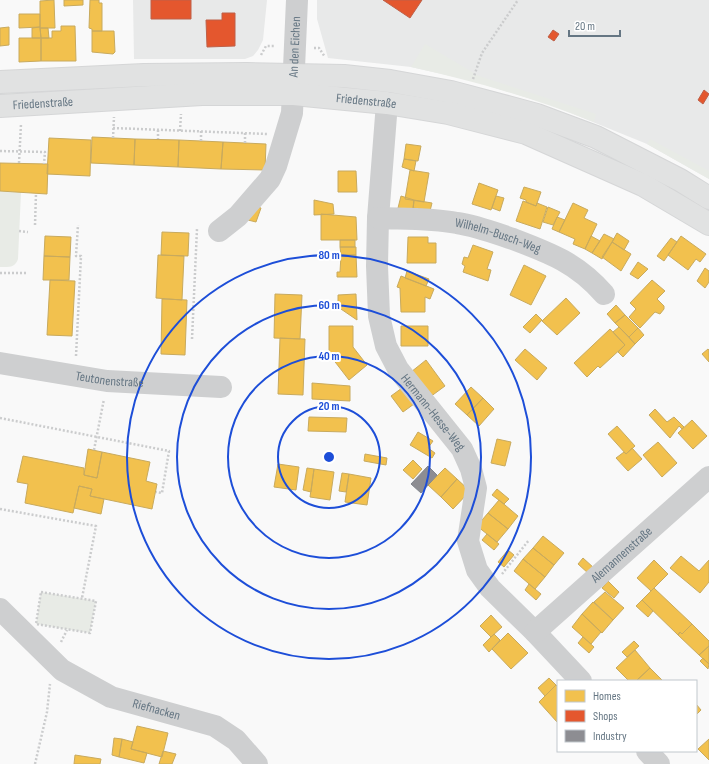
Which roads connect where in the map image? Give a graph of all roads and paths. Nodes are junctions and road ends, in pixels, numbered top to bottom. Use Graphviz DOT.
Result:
graph roads {
  1 [pos="297,0"];
  2 [pos="518,0"];
  3 [pos="473,81"];
  4 [pos="0,82"];
  5 [pos="295,84"];
  6 [pos="387,103"];
  7 [pos="0,106"];
  8 [pos="181,107"];
  9 [pos="114,113"];
  10 [pos="21,119"];
  11 [pos="113,128"];
  12 [pos="158,130"];
  13 [pos="180,131"];
  14 [pos="201,131"];
  15 [pos="245,133"];
  16 [pos="286,134"];
  17 [pos="113,138"];
  18 [pos="158,140"];
  19 [pos="201,141"];
  20 [pos="245,143"];
  21 [pos="0,151"];
  22 [pos="20,151"];
  23 [pos="19,163"];
  24 [pos="44,164"];
  25 [pos="36,193"];
  26 [pos="709,198"];
  27 [pos="378,218"];
  28 [pos="709,224"];
  29 [pos="35,225"];
  30 [pos="78,225"];
  31 [pos="197,229"];
  32 [pos="219,231"];
  33 [pos="19,232"];
  34 [pos="28,232"];
  35 [pos="0,273"];
  36 [pos="27,273"];
  37 [pos="604,294"];
  38 [pos="192,339"];
  39 [pos="0,363"];
  40 [pos="75,376"];
  41 [pos="107,381"];
  42 [pos="221,387"];
  43 [pos="0,418"];
  44 [pos="96,436"];
  45 [pos="94,450"];
  46 [pos="709,477"];
  47 [pos="156,492"];
  48 [pos="0,509"];
  49 [pos="529,540"];
  50 [pos="490,588"];
  51 [pos="82,598"];
  52 [pos="0,609"];
  53 [pos="536,632"];
  54 [pos="51,660"];
  55 [pos="580,680"];
  56 [pos="648,752"];
  57 [pos="35,764"];
  58 [pos="258,764"];
  59 [pos="659,764"];
  1 -- 5 [label="street, An den Eichen"];
  2 -- 3 [label="path"];
  4 -- 5 [label="main road, Friedenstraße"];
  5 -- 6 [label="main road, Friedenstraße"];
  5 -- 7 [label="main road, Friedenstraße"];
  5 -- 16 [label="street, An den Eichen"];
  5 -- 26 [label="main road, Friedenstraße"];
  6 -- 27 [label="street, Hermann-Hesse-Weg"];
  6 -- 28 [label="main road, Friedenstraße"];
  8 -- 13 [label="path"];
  9 -- 11 [label="path"];
  10 -- 22 [label="path"];
  11 -- 12 [label="path"];
  11 -- 17 [label="path"];
  12 -- 13 [label="path"];
  12 -- 18 [label="path"];
  13 -- 14 [label="path"];
  14 -- 15 [label="path"];
  14 -- 19 [label="path"];
  15 -- 16 [label="path"];
  15 -- 20 [label="path"];
  16 -- 32 [label="street, An den Eichen"];
  21 -- 22 [label="path"];
  22 -- 23 [label="path"];
  22 -- 24 [label="path"];
  25 -- 29 [label="path"];
  27 -- 37 [label="street, Wilhelm-Busch-Weg"];
  27 -- 50 [label="street, Hermann-Hesse-Weg"];
  30 -- 40 [label="path"];
  31 -- 38 [label="path"];
  33 -- 34 [label="path"];
  35 -- 36 [label="path"];
  39 -- 40 [label="street, Teutonenstraße"];
  40 -- 41 [label="street, Teutonenstraße"];
  41 -- 42 [label="street, Teutonenstraße"];
  41 -- 44 [label="path"];
  43 -- 44 [label="path"];
  44 -- 45 [label="path"];
  44 -- 47 [label="path"];
  46 -- 53 [label="street, Alemannenstraße"];
  48 -- 51 [label="path"];
  49 -- 50 [label="path"];
  50 -- 53 [label="street, Hermann-Hesse-Weg"];
  51 -- 51 [label="path"];
  52 -- 54 [label="street, Riefnacken"];
  53 -- 55 [label="street, Hermann-Hesse-Weg"];
  54 -- 57 [label="path"];
  54 -- 58 [label="street, Riefnacken"];
  56 -- 59 [label="street"];
}
